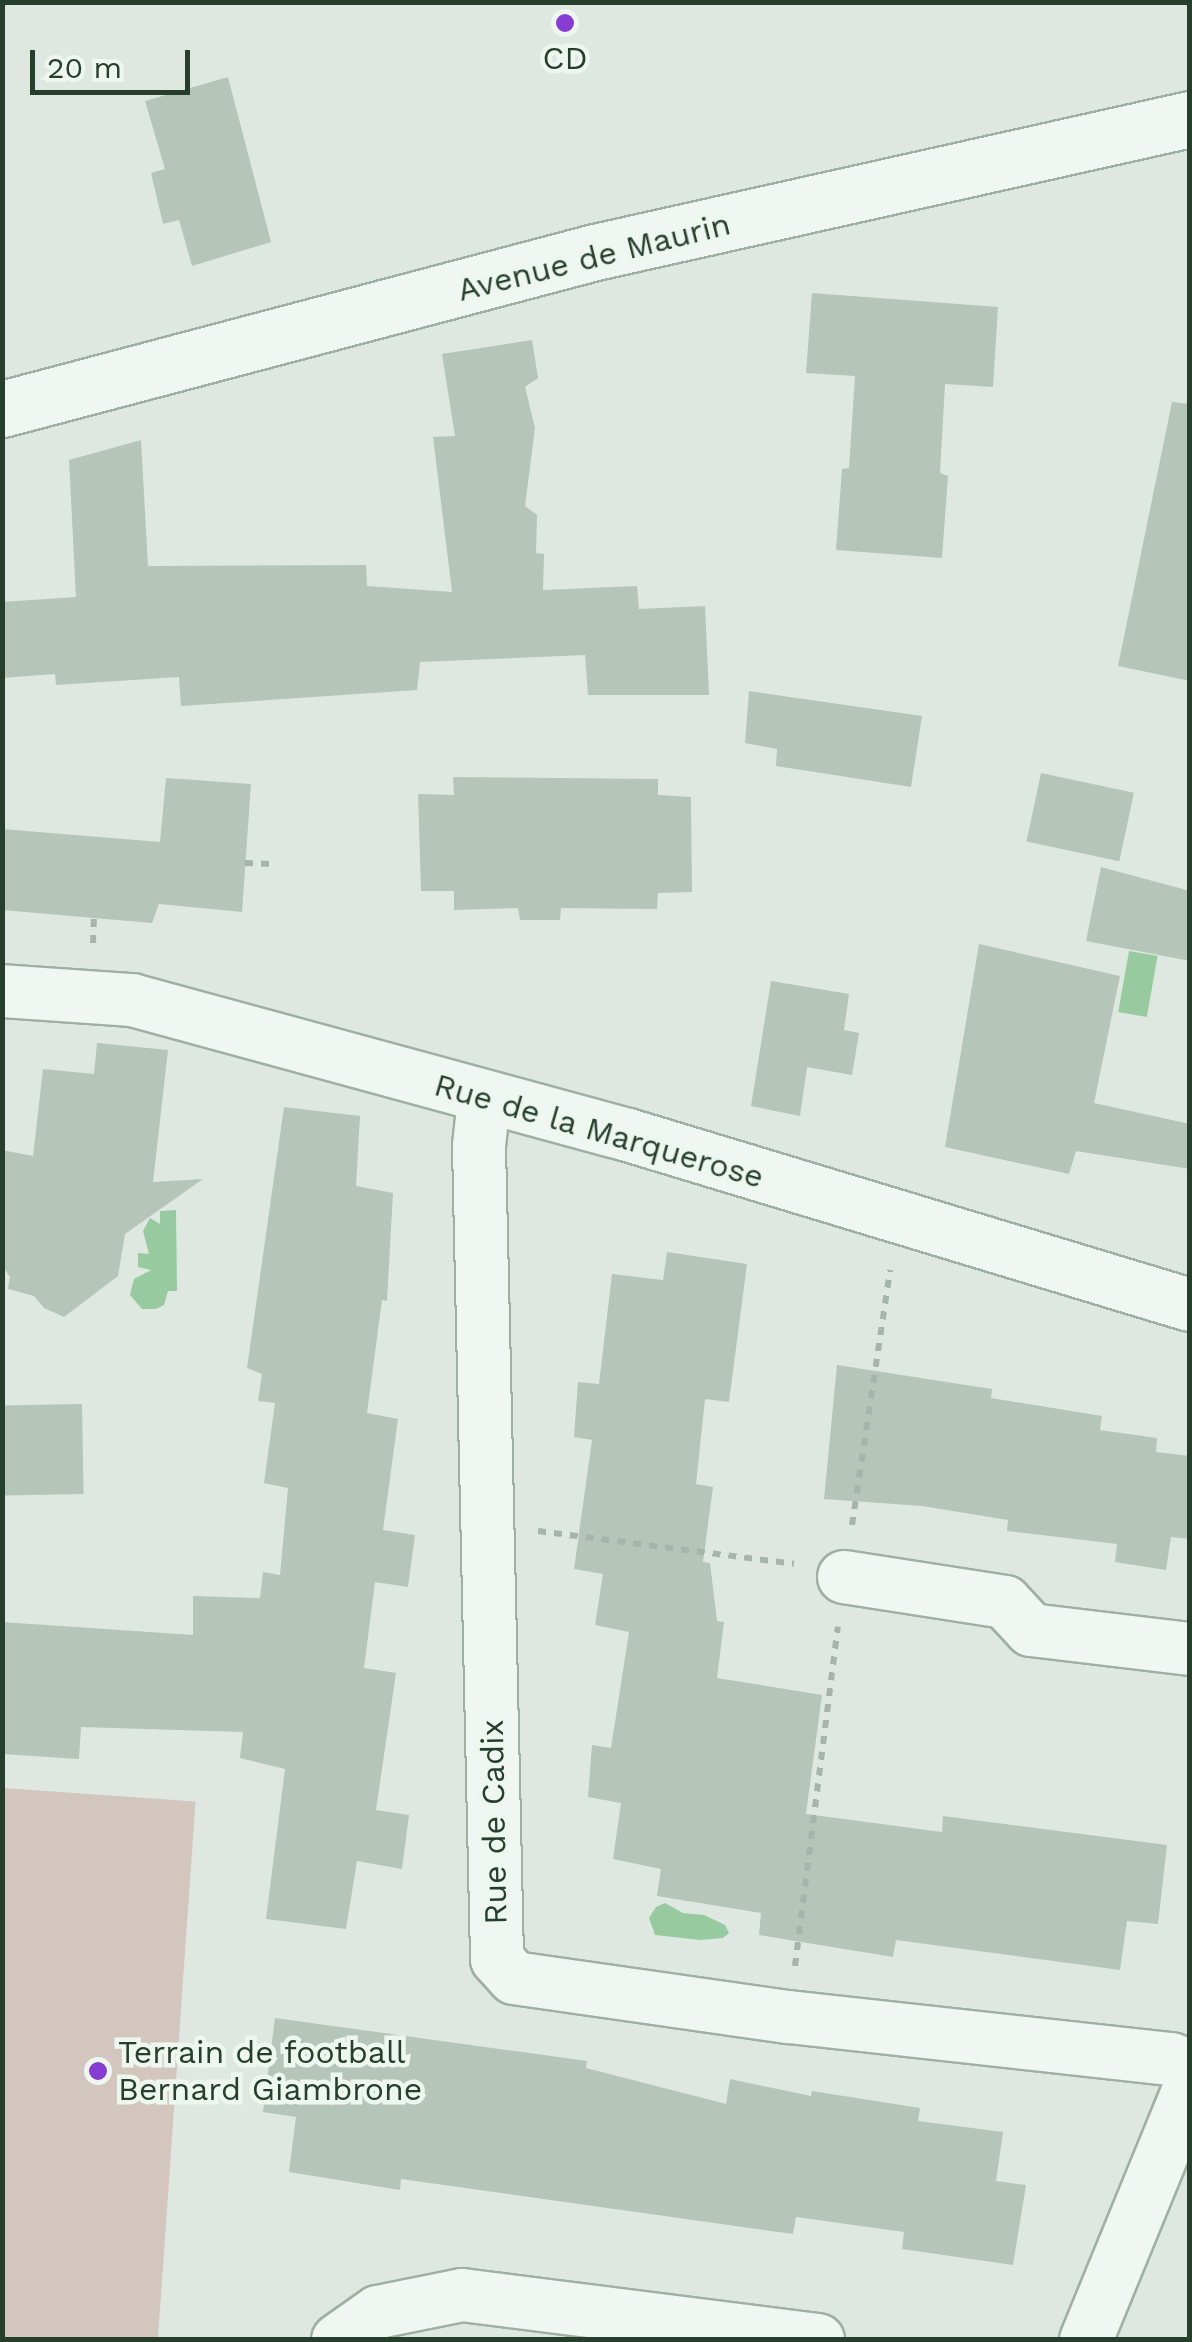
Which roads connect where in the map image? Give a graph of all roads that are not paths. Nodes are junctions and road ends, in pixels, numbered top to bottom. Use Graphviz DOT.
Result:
graph roads {
  1 [pos="1190,119"];
  2 [pos="2,409"];
  3 [pos="2,991"];
  4 [pos="484,1098"];
  5 [pos="1190,1305"];
  6 [pos="844,1578"];
  7 [pos="1190,1649"];
  8 [pos="1190,2066"];
  9 [pos="1190,2086"];
  10 [pos="338,2340"];
  11 [pos="818,2340"];
  12 [pos="1086,2340"];
  1 -- 2 [label="street, Avenue de Maurin"];
  3 -- 4 [label="street, Rue de la Marquerose"];
  4 -- 5 [label="street, Rue de la Marquerose"];
  4 -- 8 [label="street, Rue de Cadix"];
  6 -- 7 [label="street"];
  9 -- 12 [label="street"];
  10 -- 11 [label="street"];
}
